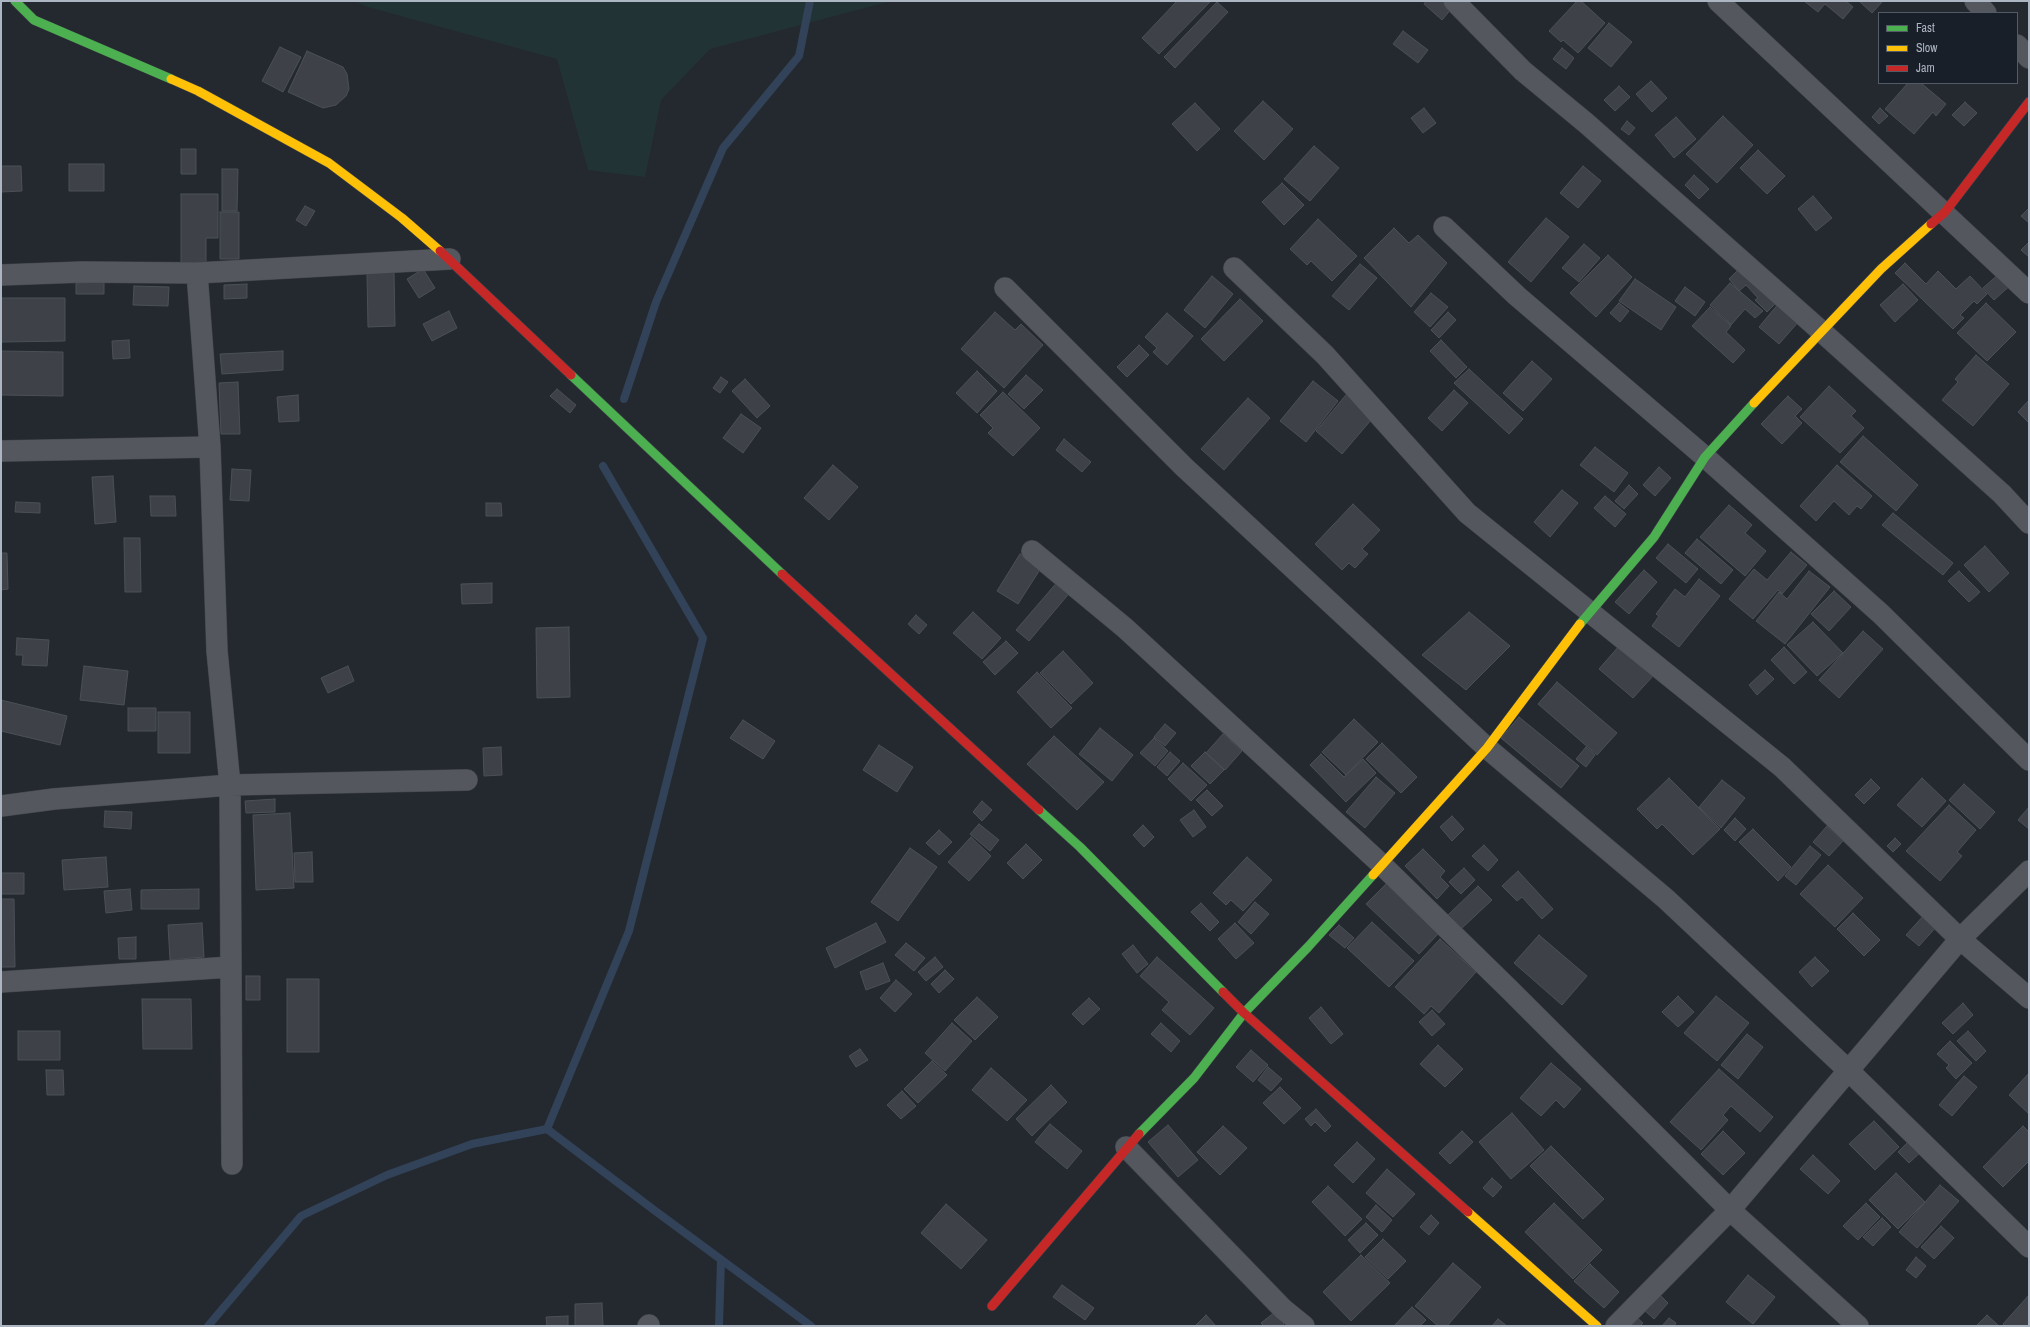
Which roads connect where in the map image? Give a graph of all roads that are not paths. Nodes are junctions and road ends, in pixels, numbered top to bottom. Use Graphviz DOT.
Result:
graph roads {
  1 [pos="16,1"];
  2 [pos="1454,1"];
  3 [pos="1718,1"];
  4 [pos="1975,1"];
  5 [pos="1985,12"];
  6 [pos="2018,46"];
  7 [pos="2029,58"];
  8 [pos="2029,102"];
  9 [pos="1945,212"];
  10 [pos="1444,227"];
  11 [pos="450,259"];
  12 [pos="1234,268"];
  13 [pos="197,273"];
  14 [pos="1,275"];
  15 [pos="1005,288"];
  16 [pos="2029,293"];
  17 [pos="1822,331"];
  18 [pos="210,447"];
  19 [pos="1,451"];
  20 [pos="1705,456"];
  21 [pos="2029,523"];
  22 [pos="1032,551"];
  23 [pos="1589,612"];
  24 [pos="1487,748"];
  25 [pos="2029,760"];
  26 [pos="467,780"];
  27 [pos="230,785"];
  28 [pos="1,806"];
  29 [pos="1381,864"];
  30 [pos="2029,871"];
  31 [pos="1960,939"];
  32 [pos="231,967"];
  33 [pos="1,982"];
  34 [pos="2029,998"];
  35 [pos="1244,1012"];
  36 [pos="1849,1071"];
  37 [pos="1126,1147"];
  38 [pos="232,1164"];
  39 [pos="1730,1210"];
  40 [pos="2029,1247"];
  41 [pos="992,1306"];
  42 [pos="1304,1326"];
  43 [pos="1597,1326"];
  44 [pos="1616,1326"];
  45 [pos="1858,1326"];
  1 -- 11 [label="street"];
  2 -- 17 [label="street"];
  3 -- 9 [label="street"];
  4 -- 5 [label="street"];
  6 -- 7 [label="street"];
  8 -- 9 [label="street"];
  9 -- 16 [label="street"];
  9 -- 17 [label="street"];
  10 -- 20 [label="street"];
  11 -- 13 [label="street"];
  11 -- 35 [label="street"];
  12 -- 23 [label="street"];
  13 -- 14 [label="street"];
  13 -- 18 [label="street"];
  15 -- 24 [label="street"];
  17 -- 20 [label="street"];
  17 -- 21 [label="street"];
  18 -- 19 [label="street"];
  18 -- 27 [label="street"];
  20 -- 23 [label="street"];
  20 -- 25 [label="street"];
  22 -- 29 [label="street"];
  23 -- 24 [label="street"];
  23 -- 31 [label="street"];
  24 -- 29 [label="street"];
  24 -- 36 [label="street"];
  26 -- 27 [label="street"];
  27 -- 28 [label="street"];
  27 -- 32 [label="street"];
  29 -- 35 [label="street"];
  29 -- 39 [label="street"];
  30 -- 31 [label="street"];
  31 -- 34 [label="street"];
  31 -- 36 [label="street"];
  32 -- 33 [label="street"];
  32 -- 38 [label="street"];
  35 -- 37 [label="street"];
  35 -- 43 [label="street"];
  36 -- 39 [label="street"];
  36 -- 40 [label="street"];
  37 -- 41 [label="street"];
  37 -- 42 [label="street"];
  39 -- 44 [label="street"];
  39 -- 45 [label="street"];
}
